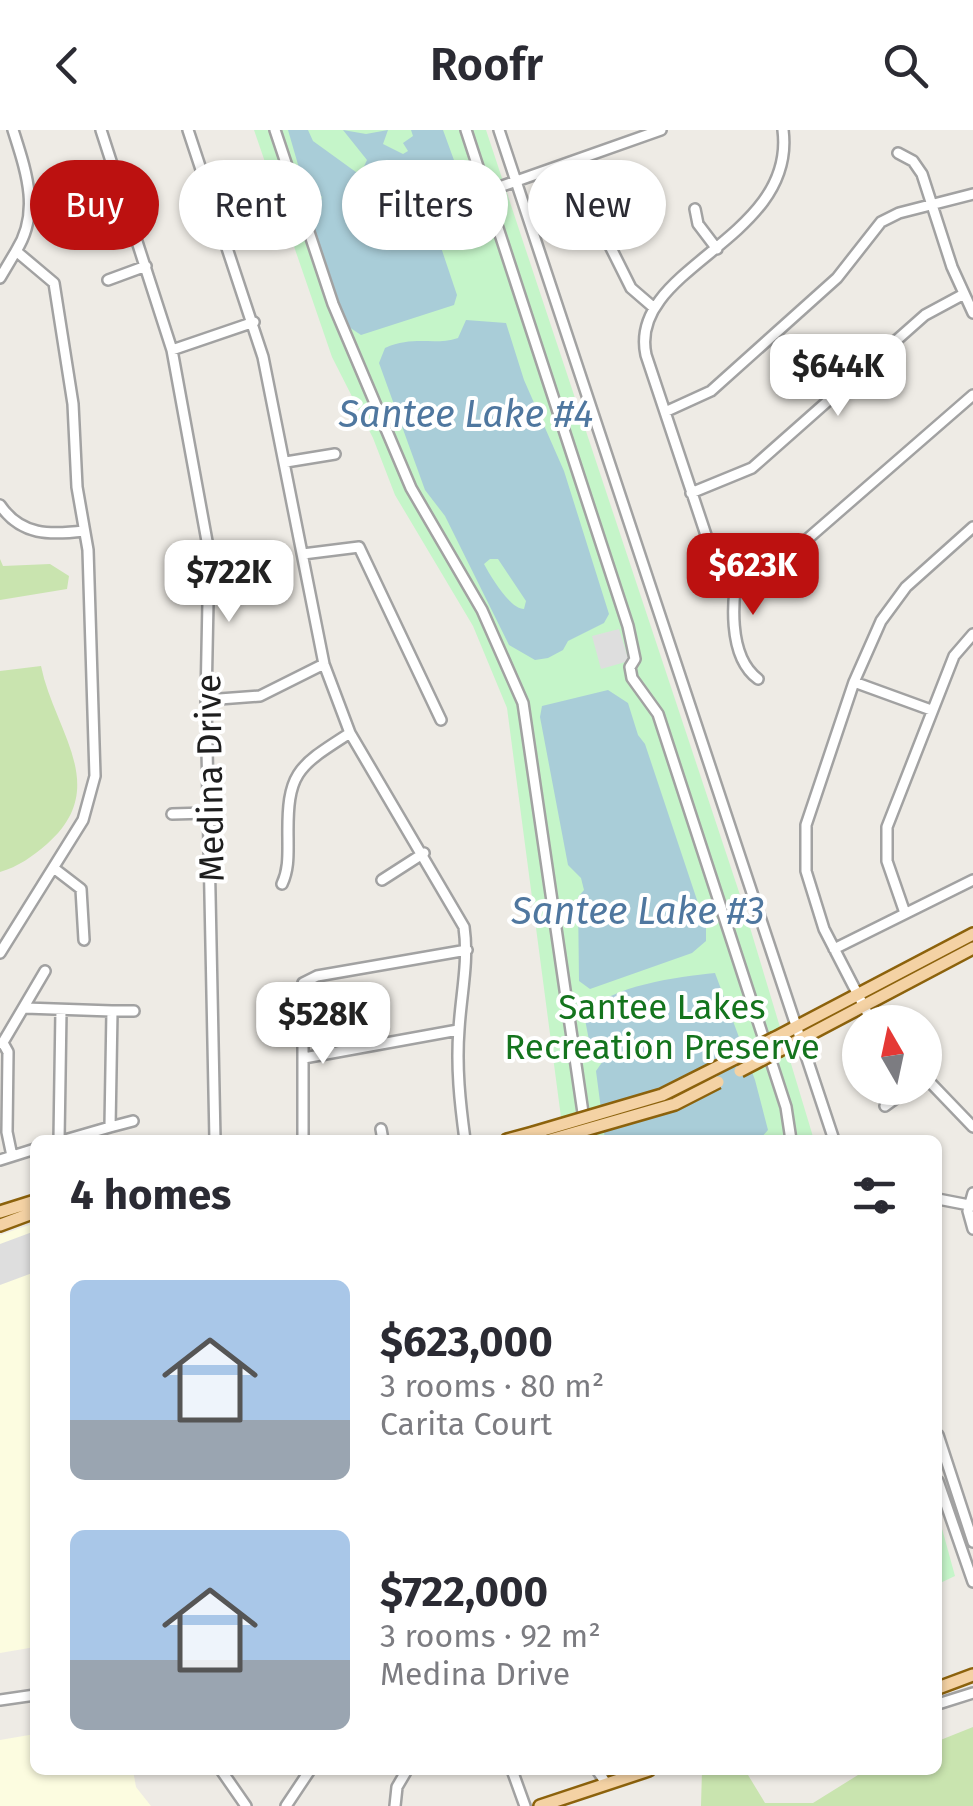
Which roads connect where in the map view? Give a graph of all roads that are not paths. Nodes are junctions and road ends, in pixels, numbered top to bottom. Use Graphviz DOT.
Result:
graph roads {
  1 [pos="13,130"];
  2 [pos="101,130"];
  3 [pos="188,130"];
  4 [pos="275,130"];
  5 [pos="466,130"];
  6 [pos="499,130"];
  7 [pos="661,130"];
  8 [pos="784,130"];
  9 [pos="898,153"];
  10 [pos="515,181"];
  11 [pos="508,184"];
  12 [pos="973,194"];
  13 [pos="931,204"];
  14 [pos="695,209"];
  15 [pos="717,249"];
  16 [pos="613,250"];
  17 [pos="16,251"];
  18 [pos="146,266"];
  19 [pos="0,278"];
  20 [pos="108,280"];
  21 [pos="964,294"];
  22 [pos="653,307"];
  23 [pos="973,313"];
  24 [pos="254,322"];
  25 [pos="172,350"];
  26 [pos="973,395"];
  27 [pos="665,412"];
  28 [pos="335,454"];
  29 [pos="286,462"];
  30 [pos="691,493"];
  31 [pos="0,505"];
  32 [pos="973,527"];
  33 [pos="84,531"];
  34 [pos="302,554"];
  35 [pos="739,566"];
  36 [pos="973,634"];
  37 [pos="324,664"];
  38 [pos="758,679"];
  39 [pos="854,682"];
  40 [pos="206,700"];
  41 [pos="931,710"];
  42 [pos="441,720"];
  43 [pos="350,733"];
  44 [pos="207,812"];
  45 [pos="172,814"];
  46 [pos="424,853"];
  47 [pos="55,868"];
  48 [pos="382,880"];
  49 [pos="973,880"];
  50 [pos="282,884"];
  51 [pos="904,913"];
  52 [pos="973,934"];
  53 [pos="84,940"];
  54 [pos="973,948"];
  55 [pos="834,949"];
  56 [pos="467,950"];
  57 [pos="0,952"];
  58 [pos="45,971"];
  59 [pos="858,1001"];
  60 [pos="861,1005"];
  61 [pos="24,1008"];
  62 [pos="60,1010"];
  63 [pos="112,1012"];
  64 [pos="134,1012"];
  65 [pos="458,1030"];
  66 [pos="799,1031"];
  67 [pos="1,1044"];
  68 [pos="778,1044"];
  69 [pos="304,1058"];
  70 [pos="942,1095"];
  71 [pos="133,1121"];
  72 [pos="110,1127"];
  73 [pos="973,1127"];
  74 [pos="62,1135"];
  75 [pos="80,1135"];
  76 [pos="215,1135"];
  77 [pos="303,1135"];
  78 [pos="464,1135"];
  79 [pos="523,1135"];
  80 [pos="567,1135"];
  81 [pos="585,1135"];
  82 [pos="790,1135"];
  83 [pos="832,1135"];
  84 [pos="30,1151"];
  85 [pos="12,1156"];
  86 [pos="0,1160"];
  87 [pos="973,1193"];
  88 [pos="942,1201"];
  89 [pos="30,1202"];
  90 [pos="969,1205"];
  91 [pos="0,1212"];
  92 [pos="30,1214"];
  93 [pos="0,1225"];
  94 [pos="973,1230"];
  95 [pos="942,1447"];
  96 [pos="942,1493"];
  97 [pos="973,1542"];
  98 [pos="973,1582"];
  99 [pos="973,1675"];
  100 [pos="942,1687"];
  101 [pos="973,1693"];
  102 [pos="30,1696"];
  103 [pos="0,1700"];
  104 [pos="942,1703"];
  105 [pos="224,1775"];
  106 [pos="307,1775"];
  107 [pos="404,1775"];
  108 [pos="514,1775"];
  109 [pos="600,1775"];
  110 [pos="633,1775"];
  111 [pos="606,1783"];
  112 [pos="246,1806"];
  113 [pos="286,1806"];
  114 [pos="395,1806"];
  115 [pos="525,1806"];
  116 [pos="540,1806"];
  1 -- 17 [label="street"];
  2 -- 18 [label="street, Medina Drive"];
  3 -- 24 [label="street"];
  4 -- 81 [label="street"];
  5 -- 82 [label="street"];
  6 -- 10 [label="street"];
  7 -- 10 [label="street"];
  8 -- 15 [label="street"];
  9 -- 13 [label="street"];
  10 -- 11 [label="street"];
  10 -- 66 [label="street"];
  12 -- 13 [label="street"];
  13 -- 21 [label="street"];
  13 -- 27 [label="street"];
  14 -- 15 [label="street"];
  15 -- 22 [label="street"];
  16 -- 22 [label="street"];
  17 -- 19 [label="street"];
  17 -- 33 [label="street"];
  18 -- 20 [label="street"];
  18 -- 25 [label="street, Medina Drive"];
  21 -- 23 [label="street"];
  21 -- 30 [label="street"];
  22 -- 27 [label="street"];
  24 -- 25 [label="street"];
  24 -- 29 [label="street"];
  25 -- 40 [label="street, Medina Drive"];
  26 -- 35 [label="street"];
  27 -- 30 [label="street"];
  28 -- 29 [label="street"];
  29 -- 34 [label="street"];
  30 -- 35 [label="street"];
  31 -- 33 [label="street"];
  32 -- 39 [label="street"];
  33 -- 47 [label="street"];
  34 -- 37 [label="street"];
  34 -- 42 [label="street"];
  35 -- 38 [label="street"];
  36 -- 41 [label="street"];
  37 -- 40 [label="street"];
  37 -- 43 [label="street"];
  39 -- 41 [label="street"];
  39 -- 55 [label="street"];
  40 -- 44 [label="street, Medina Drive"];
  41 -- 51 [label="street"];
  43 -- 46 [label="street"];
  43 -- 50 [label="street"];
  44 -- 45 [label="street"];
  44 -- 76 [label="street, Medina Drive"];
  46 -- 48 [label="street"];
  46 -- 56 [label="street"];
  47 -- 53 [label="street"];
  47 -- 57 [label="street"];
  49 -- 51 [label="street"];
  51 -- 55 [label="street"];
  52 -- 59 [label="main road"];
  54 -- 59 [label="main road"];
  55 -- 59 [label="street"];
  56 -- 65 [label="street"];
  56 -- 69 [label="street"];
  58 -- 61 [label="street"];
  59 -- 60 [label="street"];
  59 -- 66 [label="main road"];
  61 -- 62 [label="street"];
  61 -- 67 [label="street"];
  62 -- 63 [label="street"];
  62 -- 74 [label="street"];
  63 -- 64 [label="street"];
  63 -- 72 [label="street"];
  65 -- 69 [label="street"];
  65 -- 78 [label="street"];
  66 -- 68 [label="main road"];
  66 -- 83 [label="street"];
  67 -- 85 [label="street"];
  68 -- 79 [label="main road, bridge"];
  68 -- 80 [label="main road, bridge"];
  69 -- 77 [label="street"];
  70 -- 73 [label="street"];
  71 -- 72 [label="street"];
  72 -- 75 [label="street"];
  84 -- 85 [label="street"];
  85 -- 86 [label="street"];
  87 -- 90 [label="street"];
  88 -- 90 [label="street"];
  89 -- 91 [label="main road"];
  90 -- 94 [label="street"];
  92 -- 93 [label="main road"];
  95 -- 97 [label="street"];
  96 -- 98 [label="street"];
  99 -- 100 [label="main road"];
  101 -- 104 [label="street"];
  102 -- 103 [label="street"];
  105 -- 112 [label="street"];
  106 -- 113 [label="street"];
  107 -- 114 [label="street"];
  108 -- 115 [label="street"];
  109 -- 111 [label="street"];
  110 -- 111 [label="main road"];
  111 -- 116 [label="main road"];
}
